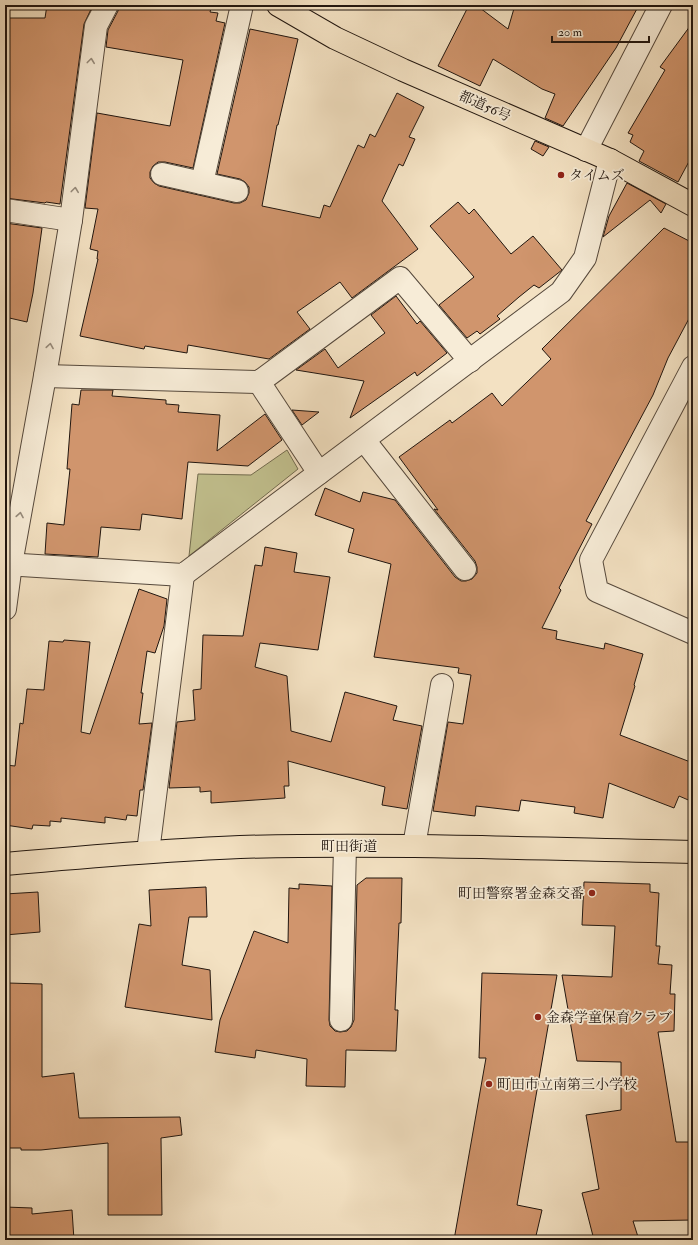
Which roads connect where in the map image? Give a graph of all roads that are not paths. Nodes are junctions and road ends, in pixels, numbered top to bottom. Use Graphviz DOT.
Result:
graph roads {
  1 [pos="107,5"];
  2 [pos="242,5"];
  3 [pos="278,5"];
  4 [pos="661,5"];
  5 [pos="586,150"];
  6 [pos="610,160"];
  7 [pos="162,174"];
  8 [pos="202,183"];
  9 [pos="237,190"];
  10 [pos="693,205"];
  11 [pos="5,210"];
  12 [pos="71,220"];
  13 [pos="470,361"];
  14 [pos="693,367"];
  15 [pos="45,376"];
  16 [pos="259,382"];
  17 [pos="364,440"];
  18 [pos="319,473"];
  19 [pos="8,564"];
  20 [pos="465,569"];
  21 [pos="183,575"];
  22 [pos="5,609"];
  23 [pos="693,633"];
  24 [pos="442,685"];
  25 [pos="346,846"];
  26 [pos="414,846"];
  27 [pos="148,852"];
  28 [pos="693,852"];
  29 [pos="5,864"];
  30 [pos="341,1020"];
  12 -- 1 [label="street, one-way"];
  2 -- 8 [label="street"];
  3 -- 5 [label="main road, 都道56号"];
  4 -- 5 [label="street"];
  5 -- 6 [label="main road, 都道56号"];
  6 -- 10 [label="main road, 都道56号"];
  6 -- 13 [label="street"];
  7 -- 8 [label="street"];
  8 -- 9 [label="street"];
  11 -- 12 [label="street"];
  15 -- 12 [label="street, one-way"];
  13 -- 16 [label="street"];
  13 -- 17 [label="street"];
  14 -- 23 [label="street"];
  15 -- 16 [label="street"];
  19 -- 15 [label="street, one-way"];
  16 -- 18 [label="street"];
  17 -- 18 [label="street"];
  17 -- 20 [label="street"];
  18 -- 21 [label="street"];
  19 -- 21 [label="street"];
  19 -- 22 [label="street"];
  21 -- 27 [label="street"];
  24 -- 26 [label="street"];
  25 -- 26 [label="main road, 町田街道"];
  25 -- 27 [label="main road, 町田街道"];
  25 -- 30 [label="street"];
  26 -- 28 [label="main road, 町田街道"];
  27 -- 29 [label="main road, 町田街道"];
}
